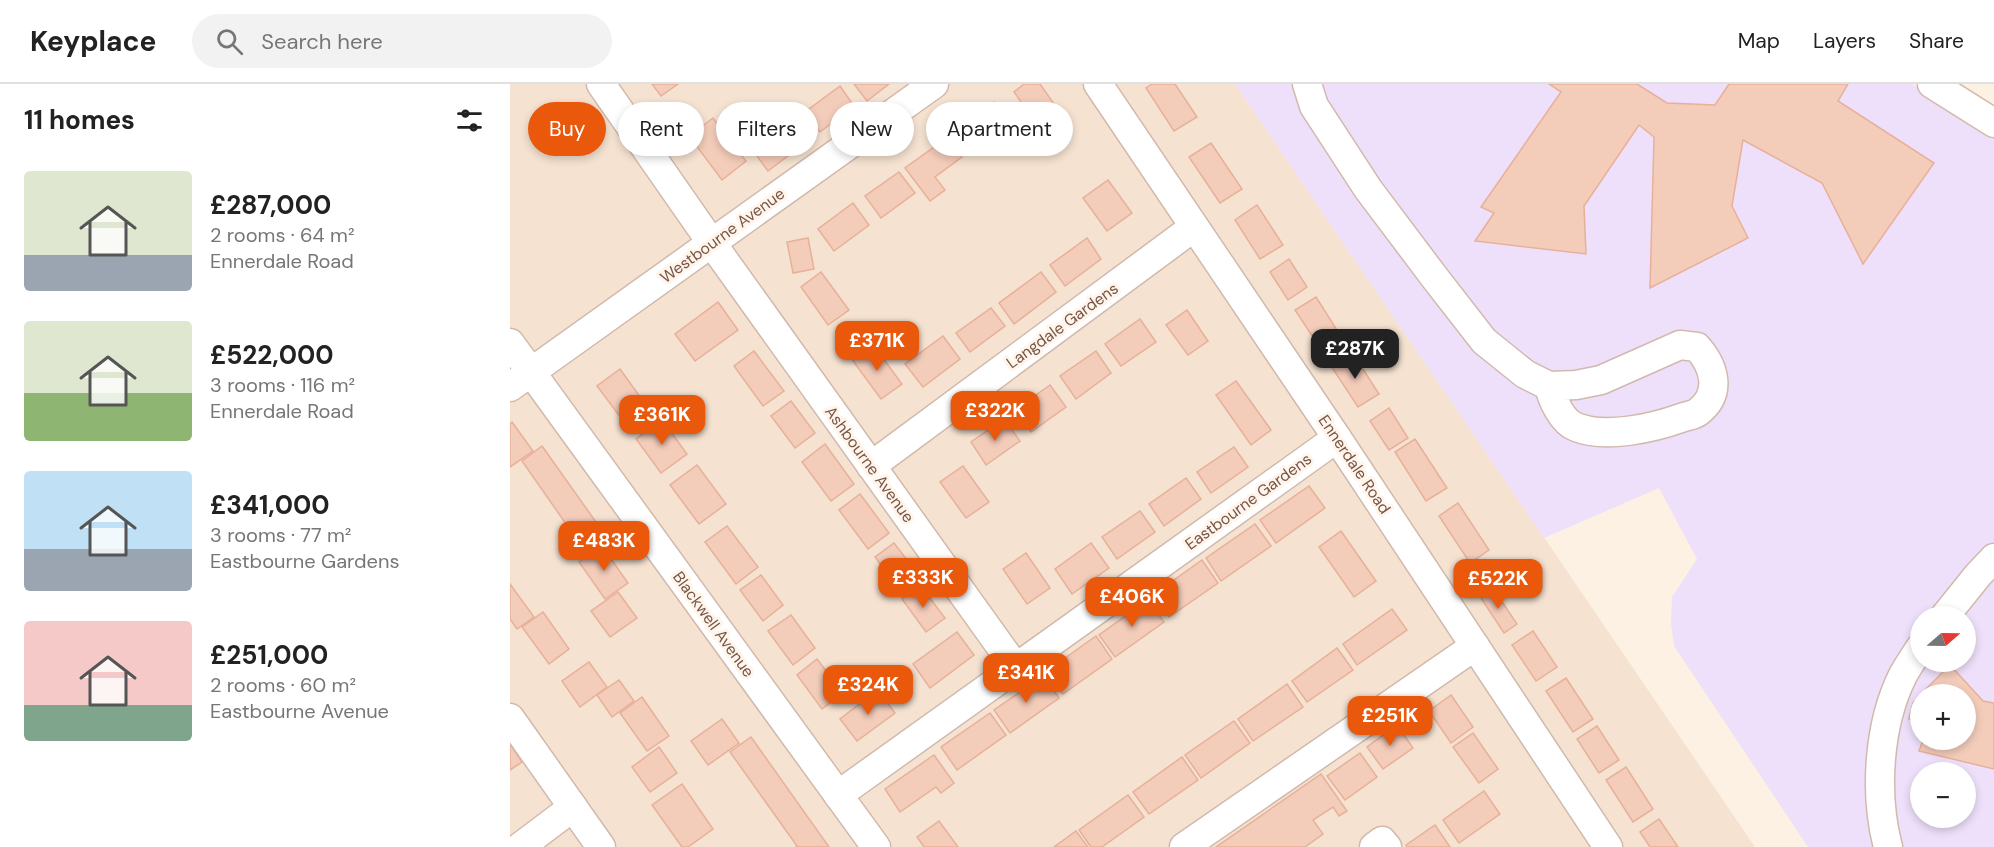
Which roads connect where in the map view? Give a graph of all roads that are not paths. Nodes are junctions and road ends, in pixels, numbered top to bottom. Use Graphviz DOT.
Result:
graph roads {
  1 [pos="601,84"];
  2 [pos="934,84"];
  3 [pos="1098,84"];
  4 [pos="1307,84"];
  5 [pos="1932,84"];
  6 [pos="1994,123"];
  7 [pos="1194,227"];
  8 [pos="711,242"];
  9 [pos="510,343"];
  10 [pos="521,380"];
  11 [pos="1549,386"];
  12 [pos="1337,438"];
  13 [pos="871,465"];
  14 [pos="1994,558"];
  15 [pos="1953,606"];
  16 [pos="1475,646"];
  17 [pos="1910,664"];
  18 [pos="1016,668"];
  19 [pos="510,718"];
  20 [pos="838,795"];
  21 [pos="573,807"];
  22 [pos="520,847"];
  23 [pos="601,847"];
  24 [pos="876,847"];
  25 [pos="1184,847"];
  26 [pos="1374,847"];
  27 [pos="1387,847"];
  28 [pos="1608,847"];
  29 [pos="1888,847"];
  1 -- 8 [label="street, Ashbourne Avenue"];
  2 -- 8 [label="street, Westbourne Avenue"];
  3 -- 7 [label="street, Ennerdale Road"];
  4 -- 11 [label="street"];
  5 -- 6 [label="street"];
  7 -- 12 [label="street, Ennerdale Road"];
  7 -- 13 [label="street, Langdale Gardens"];
  8 -- 10 [label="street, Westbourne Avenue"];
  8 -- 13 [label="street, Ashbourne Avenue"];
  9 -- 10 [label="street, Blackwell Avenue"];
  10 -- 20 [label="street, Blackwell Avenue"];
  11 -- 11 [label="street"];
  12 -- 16 [label="street, Ennerdale Road"];
  12 -- 18 [label="street, Eastbourne Gardens"];
  13 -- 18 [label="street, Ashbourne Avenue"];
  14 -- 15 [label="street"];
  16 -- 25 [label="street"];
  16 -- 28 [label="street, Ennerdale Road"];
  17 -- 29 [label="street"];
  18 -- 20 [label="street, Eastbourne Gardens"];
  19 -- 21 [label="street"];
  20 -- 24 [label="street, Blackwell Avenue"];
  21 -- 22 [label="street"];
  21 -- 23 [label="street"];
  26 -- 27 [label="street"];
}
